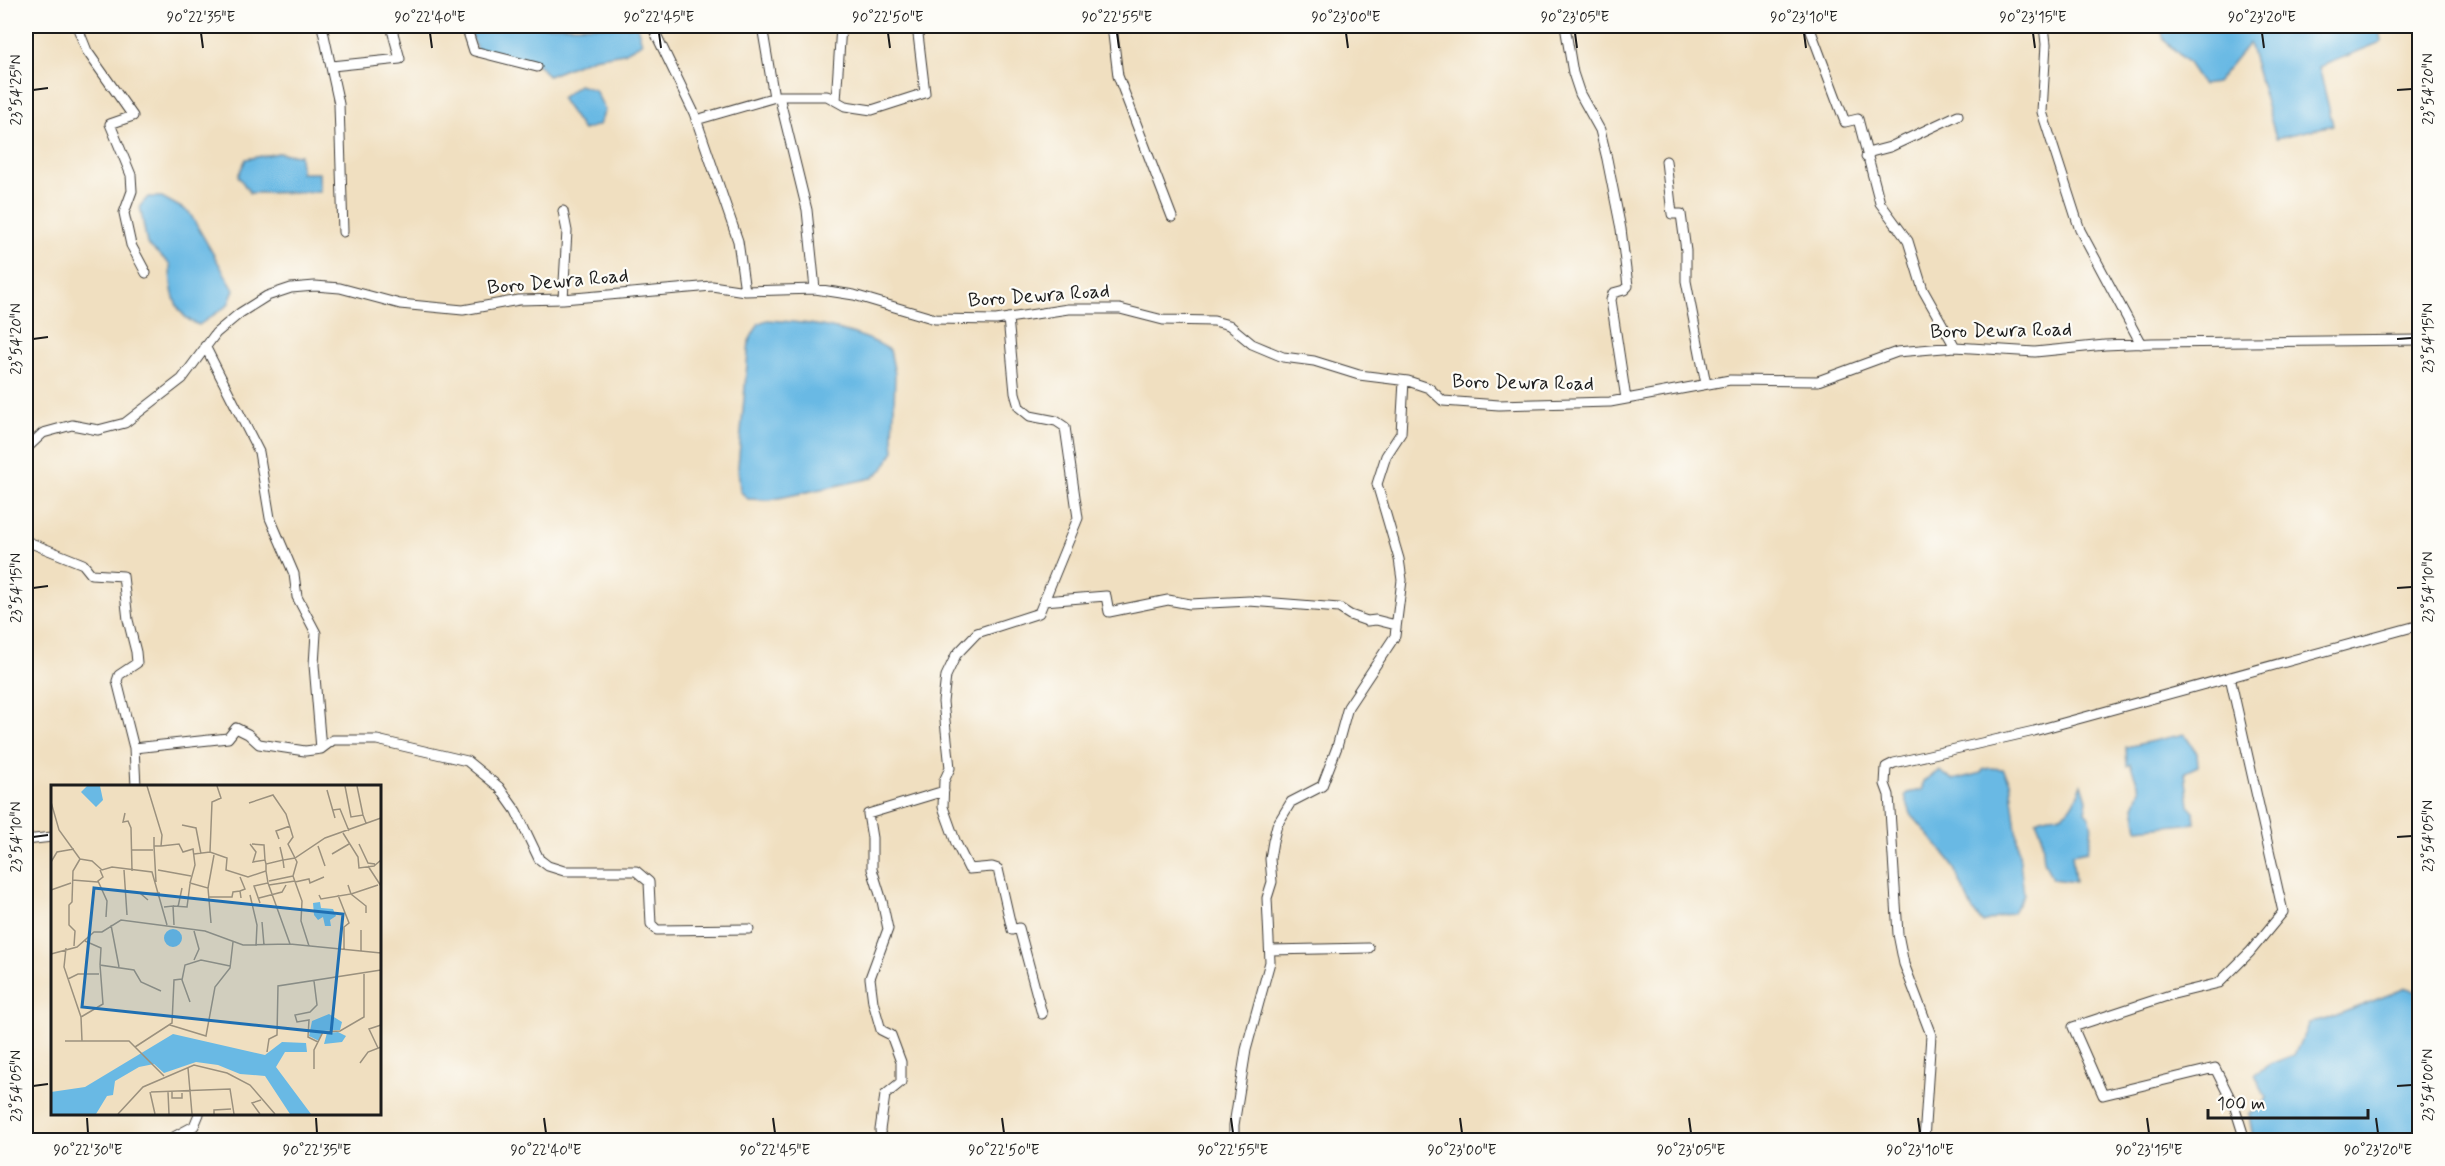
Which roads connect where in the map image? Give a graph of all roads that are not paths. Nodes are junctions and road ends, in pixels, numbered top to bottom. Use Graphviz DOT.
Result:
graph roads {
  1 [pos="77,26"];
  2 [pos="322,26"];
  3 [pos="391,26"];
  4 [pos="466,26"];
  5 [pos="652,26"];
  6 [pos="762,26"];
  7 [pos="841,26"];
  8 [pos="917,26"];
  9 [pos="1112,26"];
  10 [pos="1565,26"];
  11 [pos="1809,26"];
  12 [pos="2044,26"];
  13 [pos="332,66"];
  14 [pos="537,67"];
  15 [pos="776,97"];
  16 [pos="836,101"];
  17 [pos="1958,115"];
  18 [pos="696,120"];
  19 [pos="1866,157"];
  20 [pos="1666,160"];
  21 [pos="563,210"];
  22 [pos="1172,217"];
  23 [pos="343,232"];
  24 [pos="146,273"];
  25 [pos="815,289"];
  26 [pos="745,291"];
  27 [pos="563,299"];
  28 [pos="1008,318"];
  29 [pos="2420,340"];
  30 [pos="2141,344"];
  31 [pos="205,346"];
  32 [pos="1955,348"];
  33 [pos="1404,381"];
  34 [pos="1706,384"];
  35 [pos="1626,399"];
  36 [pos="26,449"];
  37 [pos="26,541"];
  38 [pos="1044,601"];
  39 [pos="2420,624"];
  40 [pos="1396,625"];
  41 [pos="2230,677"];
  42 [pos="134,748"];
  43 [pos="321,749"];
  44 [pos="136,785"];
  45 [pos="944,792"];
  46 [pos="51,837"];
  47 [pos="26,840"];
  48 [pos="749,929"];
  49 [pos="1369,948"];
  50 [pos="1270,950"];
  51 [pos="1042,1014"];
  52 [pos="198,1115"];
  53 [pos="168,1140"];
  54 [pos="881,1140"];
  55 [pos="1233,1140"];
  56 [pos="1924,1140"];
  57 [pos="2245,1140"];
  1 -- 24 [label="street"];
  2 -- 13 [label="street"];
  3 -- 13 [label="street"];
  4 -- 14 [label="street"];
  5 -- 18 [label="street"];
  6 -- 15 [label="street"];
  7 -- 16 [label="street"];
  8 -- 16 [label="street"];
  9 -- 22 [label="street"];
  10 -- 35 [label="street"];
  11 -- 19 [label="street"];
  12 -- 30 [label="street"];
  13 -- 23 [label="street"];
  15 -- 16 [label="street"];
  15 -- 18 [label="street"];
  15 -- 25 [label="street"];
  17 -- 19 [label="street"];
  18 -- 26 [label="street"];
  19 -- 32 [label="street"];
  20 -- 34 [label="street"];
  21 -- 27 [label="street"];
  25 -- 26 [label="street, Boro Dewra Road"];
  25 -- 28 [label="street, Boro Dewra Road"];
  26 -- 27 [label="street, Boro Dewra Road"];
  27 -- 31 [label="street, Boro Dewra Road"];
  28 -- 33 [label="street, Boro Dewra Road"];
  28 -- 38 [label="street"];
  29 -- 30 [label="street, Boro Dewra Road"];
  30 -- 32 [label="street, Boro Dewra Road"];
  31 -- 36 [label="street, Boro Dewra Road"];
  31 -- 43 [label="street"];
  32 -- 34 [label="street, Boro Dewra Road"];
  33 -- 35 [label="street, Boro Dewra Road"];
  33 -- 40 [label="street"];
  34 -- 35 [label="street, Boro Dewra Road"];
  37 -- 42 [label="street"];
  38 -- 40 [label="street"];
  38 -- 45 [label="street"];
  39 -- 41 [label="street"];
  40 -- 50 [label="street"];
  41 -- 56 [label="street"];
  41 -- 57 [label="street"];
  42 -- 43 [label="street"];
  42 -- 44 [label="street"];
  43 -- 48 [label="street"];
  45 -- 51 [label="street"];
  45 -- 54 [label="street"];
  46 -- 47 [label="street"];
  49 -- 50 [label="street"];
  50 -- 55 [label="street"];
  52 -- 53 [label="street"];
}
